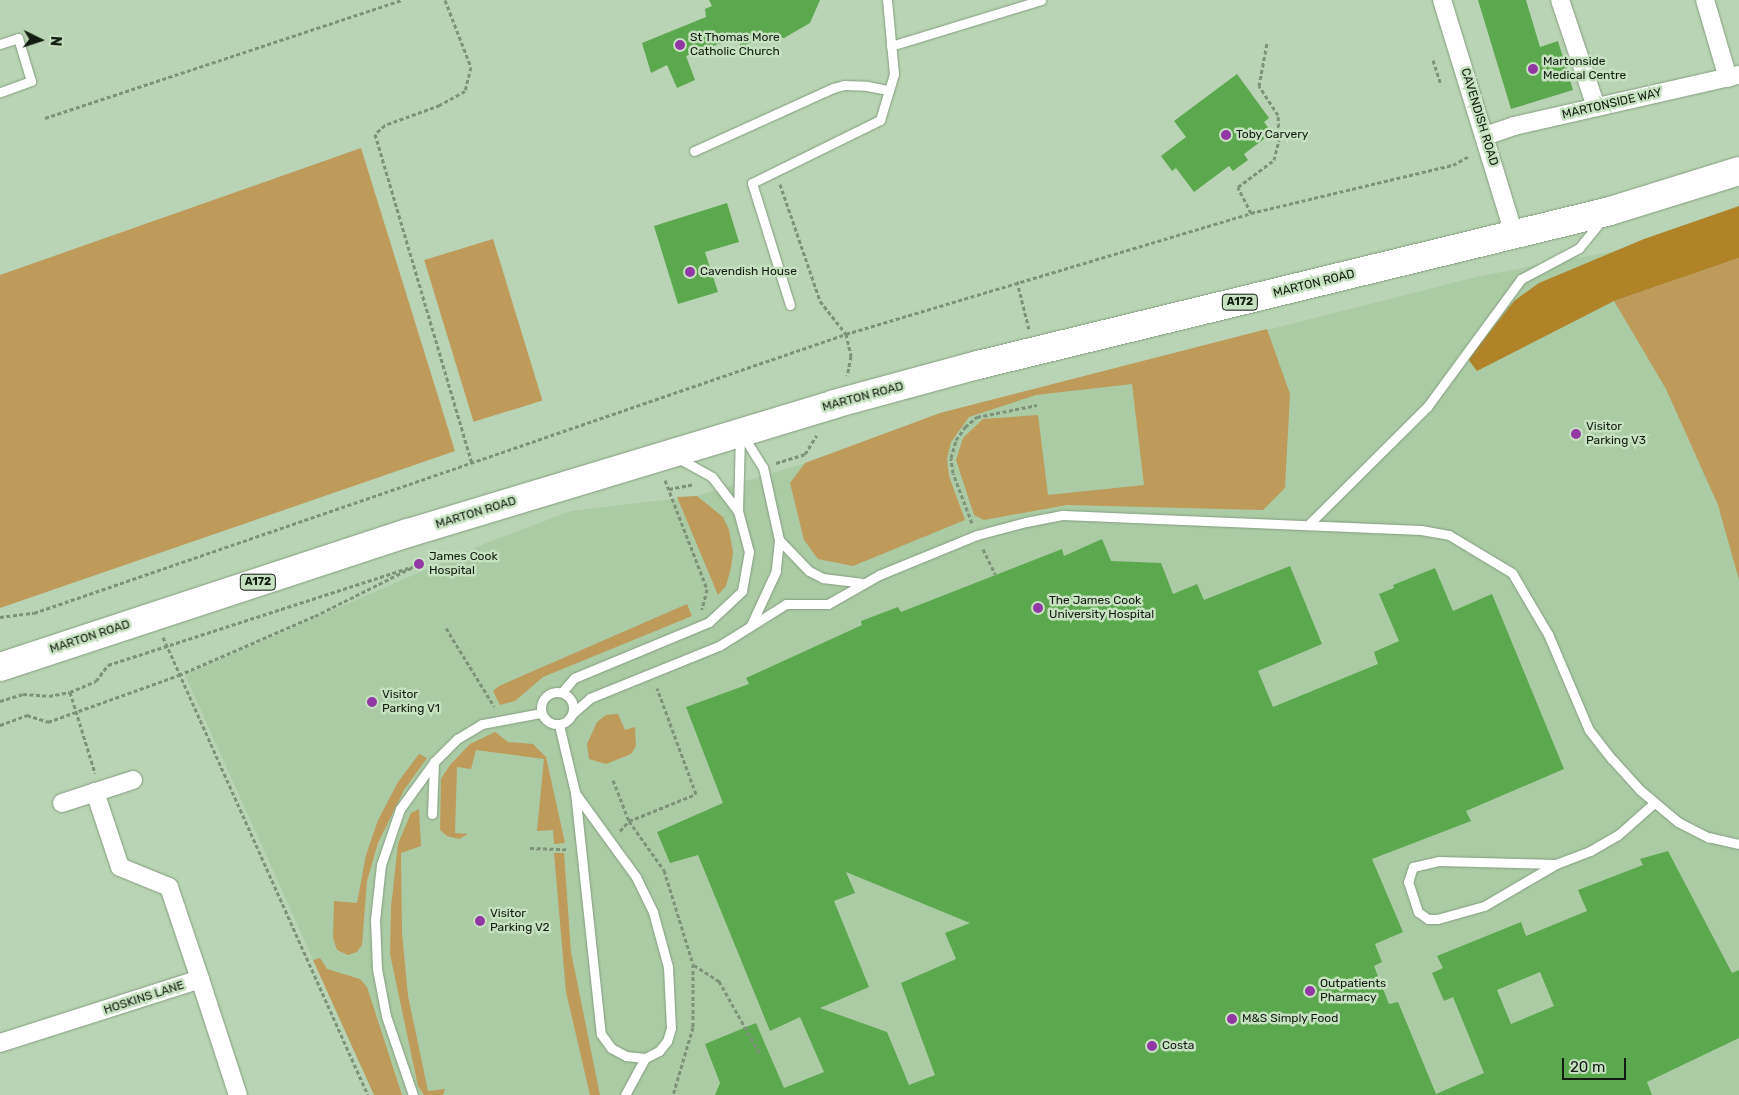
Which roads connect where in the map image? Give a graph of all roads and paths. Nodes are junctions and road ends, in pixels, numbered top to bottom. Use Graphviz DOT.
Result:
graph roads {
  1 [pos="402,0"];
  2 [pos="445,0"];
  3 [pos="888,0"];
  4 [pos="1041,0"];
  5 [pos="1442,0"];
  6 [pos="1560,0"];
  7 [pos="1705,0"];
  8 [pos="1267,43"];
  9 [pos="0,44"];
  10 [pos="891,46"];
  11 [pos="1433,60"];
  12 [pos="1734,76"];
  13 [pos="1441,85"];
  14 [pos="888,90"];
  15 [pos="0,92"];
  16 [pos="1596,107"];
  17 [pos="45,118"];
  18 [pos="1485,136"];
  19 [pos="694,151"];
  20 [pos="774,170"];
  21 [pos="1739,170"];
  22 [pos="1610,211"];
  23 [pos="1250,213"];
  24 [pos="1514,234"];
  25 [pos="1017,281"];
  26 [pos="790,305"];
  27 [pos="846,334"];
  28 [pos="1035,352"];
  29 [pos="834,404"];
  30 [pos="1037,405"];
  31 [pos="741,432"];
  32 [pos="664,458"];
  33 [pos="472,464"];
  34 [pos="763,467"];
  35 [pos="714,480"];
  36 [pos="669,489"];
  37 [pos="738,511"];
  38 [pos="1308,526"];
  39 [pos="977,535"];
  40 [pos="778,540"];
  41 [pos="995,574"];
  42 [pos="861,583"];
  43 [pos="153,615"];
  44 [pos="0,617"];
  45 [pos="709,622"];
  46 [pos="751,626"];
  47 [pos="446,628"];
  48 [pos="168,648"];
  49 [pos="0,667"];
  50 [pos="179,675"];
  51 [pos="664,685"];
  52 [pos="70,692"];
  53 [pos="562,692"];
  54 [pos="0,701"];
  55 [pos="75,711"];
  56 [pos="541,713"];
  57 [pos="573,713"];
  58 [pos="500,719"];
  59 [pos="0,725"];
  60 [pos="559,725"];
  61 [pos="434,762"];
  62 [pos="132,780"];
  63 [pos="613,780"];
  64 [pos="98,791"];
  65 [pos="575,792"];
  66 [pos="62,803"];
  67 [pos="1654,803"];
  68 [pos="432,814"];
  69 [pos="629,821"];
  70 [pos="1739,844"];
  71 [pos="1556,864"];
  72 [pos="693,964"];
  73 [pos="200,980"];
  74 [pos="0,1043"];
  75 [pos="760,1054"];
  76 [pos="645,1058"];
  77 [pos="238,1095"];
  78 [pos="368,1095"];
  79 [pos="413,1095"];
  80 [pos="625,1095"];
  81 [pos="673,1095"];
  1 -- 17 [label="path"];
  2 -- 33 [label="path"];
  3 -- 10 [label="lane"];
  4 -- 10 [label="lane"];
  5 -- 18 [label="street, CAVENDISH ROAD"];
  6 -- 16 [label="street"];
  7 -- 12 [label="street"];
  8 -- 23 [label="path"];
  9 -- 15 [label="lane"];
  10 -- 14 [label="lane"];
  11 -- 13 [label="path"];
  12 -- 16 [label="street, MARTONSIDE WAY"];
  14 -- 19 [label="lane"];
  14 -- 20 [label="lane"];
  16 -- 18 [label="street, MARTONSIDE WAY"];
  18 -- 23 [label="path"];
  18 -- 24 [label="street, CAVENDISH ROAD"];
  20 -- 26 [label="lane"];
  20 -- 27 [label="path"];
  21 -- 22 [label="main road, MARTON ROAD / A172"];
  22 -- 24 [label="main road, MARTON ROAD / A172"];
  22 -- 38 [label="lane"];
  23 -- 25 [label="path"];
  24 -- 28 [label="main road, MARTON ROAD / A172"];
  25 -- 27 [label="path"];
  25 -- 28 [label="path"];
  27 -- 29 [label="path"];
  27 -- 33 [label="path"];
  28 -- 29 [label="main road, MARTON ROAD / A172"];
  29 -- 31 [label="main road, MARTON ROAD / A172"];
  29 -- 34 [label="path"];
  30 -- 39 [label="path"];
  31 -- 32 [label="main road, MARTON ROAD / A172"];
  31 -- 34 [label="lane"];
  31 -- 37 [label="lane"];
  32 -- 35 [label="lane"];
  32 -- 36 [label="path"];
  32 -- 43 [label="main road, MARTON ROAD / A172"];
  33 -- 44 [label="path"];
  34 -- 40 [label="lane"];
  35 -- 36 [label="path"];
  35 -- 37 [label="lane"];
  36 -- 45 [label="path"];
  37 -- 45 [label="lane"];
  38 -- 39 [label="lane"];
  38 -- 67 [label="lane"];
  39 -- 41 [label="path"];
  39 -- 42 [label="lane"];
  40 -- 42 [label="lane"];
  40 -- 46 [label="lane"];
  42 -- 46 [label="lane"];
  43 -- 48 [label="path"];
  43 -- 49 [label="main road, MARTON ROAD / A172"];
  45 -- 53 [label="lane"];
  46 -- 57 [label="lane"];
  47 -- 58 [label="path"];
  48 -- 50 [label="path"];
  48 -- 50 [label="path"];
  48 -- 52 [label="path"];
  50 -- 55 [label="path"];
  50 -- 78 [label="path"];
  51 -- 69 [label="path"];
  52 -- 54 [label="path"];
  52 -- 55 [label="path"];
  53 -- 56 [label="lane"];
  53 -- 57 [label="lane"];
  55 -- 59 [label="path"];
  55 -- 64 [label="path"];
  56 -- 58 [label="lane"];
  56 -- 60 [label="lane"];
  57 -- 60 [label="lane"];
  58 -- 61 [label="lane"];
  60 -- 65 [label="lane"];
  61 -- 68 [label="lane"];
  61 -- 79 [label="lane"];
  62 -- 64 [label="street"];
  63 -- 69 [label="path"];
  64 -- 66 [label="street"];
  64 -- 73 [label="street"];
  65 -- 76 [label="lane"];
  65 -- 76 [label="lane"];
  67 -- 70 [label="lane"];
  67 -- 71 [label="lane"];
  69 -- 72 [label="path"];
  71 -- 71 [label="lane"];
  72 -- 75 [label="path"];
  72 -- 81 [label="path"];
  73 -- 74 [label="street, HOSKINS LANE"];
  73 -- 77 [label="street, HOSKINS LANE"];
  76 -- 80 [label="lane"];
}
